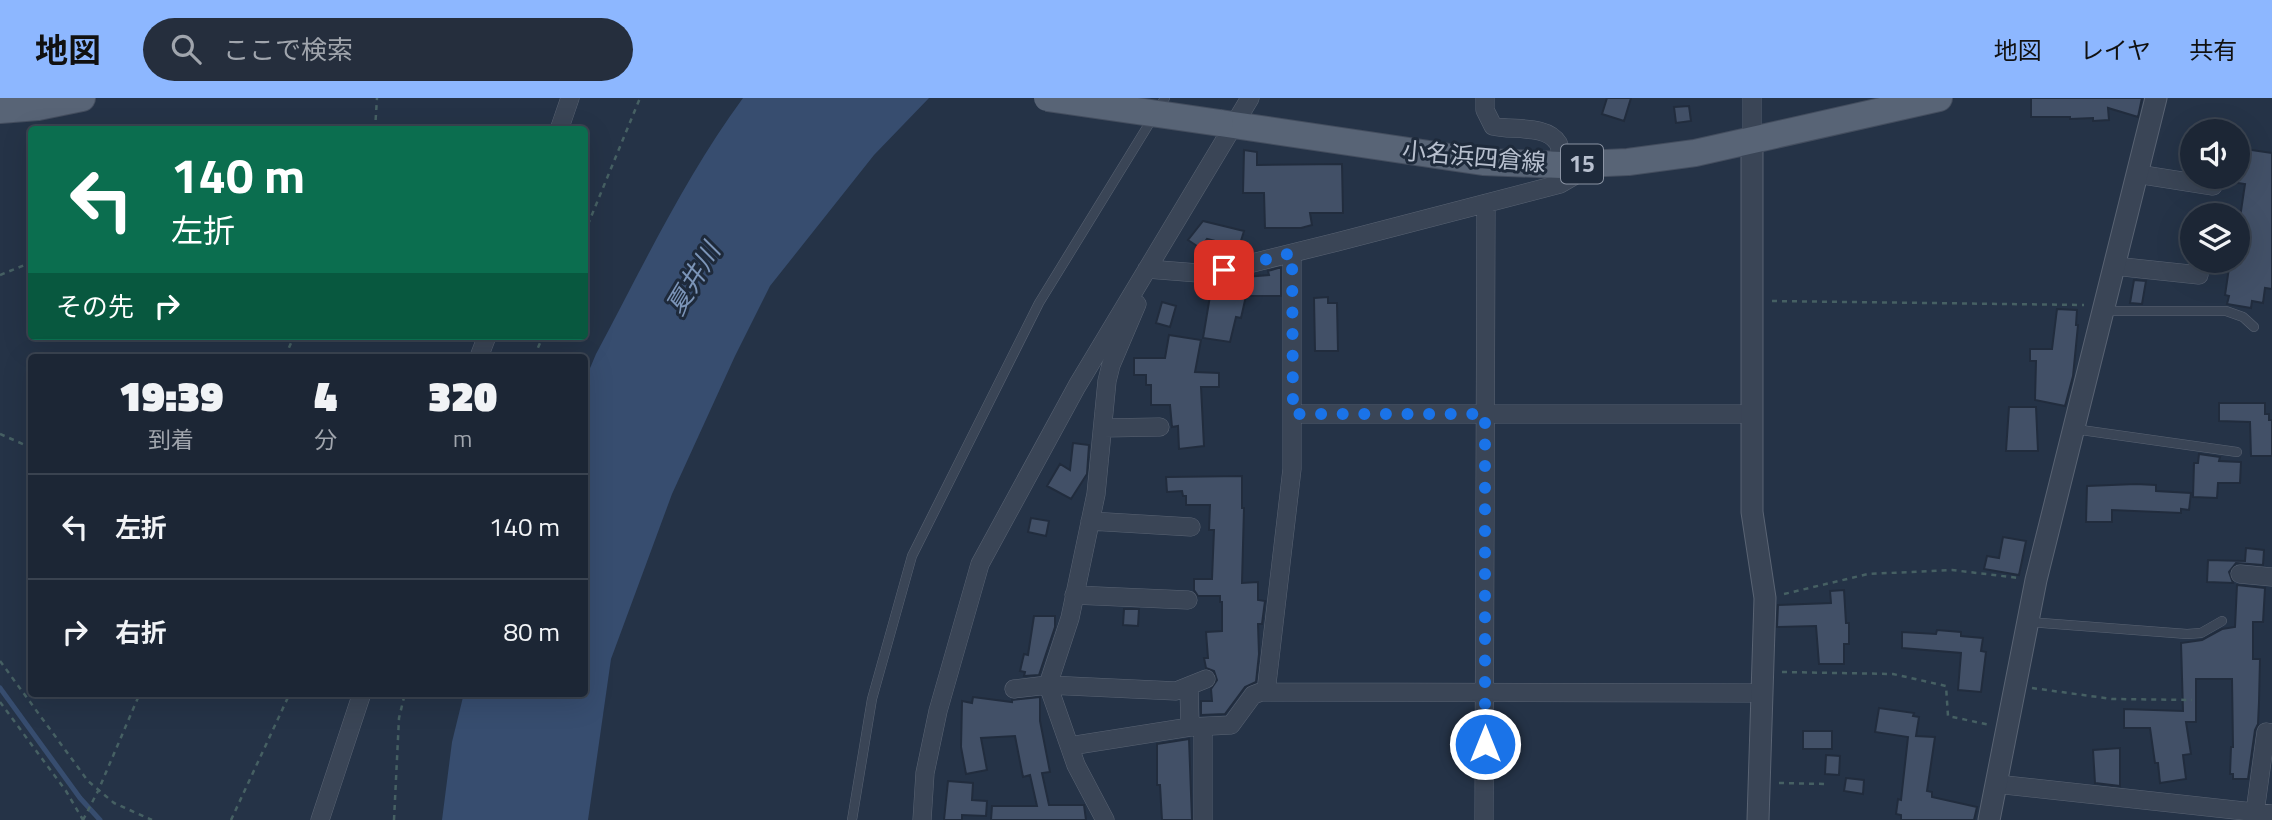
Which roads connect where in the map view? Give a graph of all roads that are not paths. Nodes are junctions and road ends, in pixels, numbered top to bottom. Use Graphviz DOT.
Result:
graph roads {
  1 [pos="82,98"];
  2 [pos="570,98"];
  3 [pos="1047,98"];
  4 [pos="1165,98"];
  5 [pos="1250,98"];
  6 [pos="1485,98"];
  7 [pos="1752,98"];
  8 [pos="1939,98"];
  9 [pos="2156,98"];
  10 [pos="0,110"];
  11 [pos="1228,124"];
  12 [pos="560,126"];
  13 [pos="1752,141"];
  14 [pos="1594,164"];
  15 [pos="1562,165"];
  16 [pos="2137,174"];
  17 [pos="2180,181"];
  18 [pos="1486,203"];
  19 [pos="1292,253"];
  20 [pos="2114,266"];
  21 [pos="1144,275"];
  22 [pos="2199,275"];
  23 [pos="2104,308"];
  24 [pos="2255,327"];
  25 [pos="1293,414"];
  26 [pos="1485,414"];
  27 [pos="1751,414"];
  28 [pos="1160,427"];
  29 [pos="1103,428"];
  30 [pos="2074,429"];
  31 [pos="2237,452"];
  32 [pos="1090,520"];
  33 [pos="1191,527"];
  34 [pos="2240,574"];
  35 [pos="2272,577"];
  36 [pos="1074,595"];
  37 [pos="1188,600"];
  38 [pos="2222,621"];
  39 [pos="2028,622"];
  40 [pos="1206,680"];
  41 [pos="1762,683"];
  42 [pos="1048,685"];
  43 [pos="1189,687"];
  44 [pos="1014,689"];
  45 [pos="1266,692"];
  46 [pos="1485,694"];
  47 [pos="361,697"];
  48 [pos="1196,727"];
  49 [pos="2272,733"];
  50 [pos="1070,746"];
  51 [pos="1996,784"];
  52 [pos="326,802"];
  53 [pos="2264,813"];
  54 [pos="2225,814"];
  55 [pos="314,820"];
  56 [pos="320,820"];
  57 [pos="852,820"];
  58 [pos="922,820"];
  59 [pos="1105,820"];
  60 [pos="1203,820"];
  61 [pos="1484,820"];
  62 [pos="1758,820"];
  63 [pos="1989,820"];
  1 -- 10 [label="main road"];
  2 -- 12 [label="street"];
  3 -- 11 [label="main road, 小名浜四倉線 / 15, bridge"];
  4 -- 57 [label="lane"];
  5 -- 11 [label="street"];
  6 -- 15 [label="street"];
  7 -- 13 [label="street"];
  8 -- 13 [label="main road, 小名浜四倉線 / 15"];
  9 -- 16 [label="street"];
  11 -- 15 [label="main road, 小名浜四倉線 / 15"];
  11 -- 21 [label="street"];
  13 -- 14 [label="main road, 小名浜四倉線 / 15"];
  13 -- 27 [label="street"];
  14 -- 15 [label="main road, 小名浜四倉線 / 15"];
  14 -- 18 [label="street"];
  16 -- 17 [label="street"];
  16 -- 20 [label="street"];
  18 -- 19 [label="street"];
  18 -- 26 [label="street"];
  19 -- 21 [label="street"];
  19 -- 25 [label="street"];
  20 -- 22 [label="street"];
  20 -- 23 [label="street"];
  21 -- 29 [label="street"];
  21 -- 58 [label="street"];
  23 -- 24 [label="lane"];
  23 -- 30 [label="street"];
  25 -- 26 [label="street"];
  25 -- 45 [label="street"];
  26 -- 27 [label="street"];
  26 -- 46 [label="street"];
  27 -- 41 [label="street"];
  28 -- 29 [label="street"];
  29 -- 32 [label="street"];
  30 -- 31 [label="lane"];
  30 -- 39 [label="street"];
  32 -- 33 [label="street"];
  32 -- 36 [label="street"];
  34 -- 35 [label="street"];
  36 -- 37 [label="street"];
  36 -- 42 [label="street"];
  38 -- 39 [label="lane"];
  39 -- 51 [label="street"];
  40 -- 43 [label="street"];
  41 -- 46 [label="street"];
  41 -- 62 [label="street"];
  42 -- 43 [label="street"];
  42 -- 44 [label="street"];
  42 -- 50 [label="street"];
  43 -- 48 [label="street"];
  45 -- 46 [label="street"];
  45 -- 48 [label="street"];
  46 -- 61 [label="street"];
  47 -- 52 [label="street"];
  48 -- 50 [label="street"];
  48 -- 60 [label="street"];
  49 -- 53 [label="street"];
  50 -- 59 [label="street"];
  51 -- 54 [label="street"];
  51 -- 63 [label="street"];
  52 -- 55 [label="street"];
  52 -- 56 [label="street"];
  53 -- 54 [label="street"];
}
